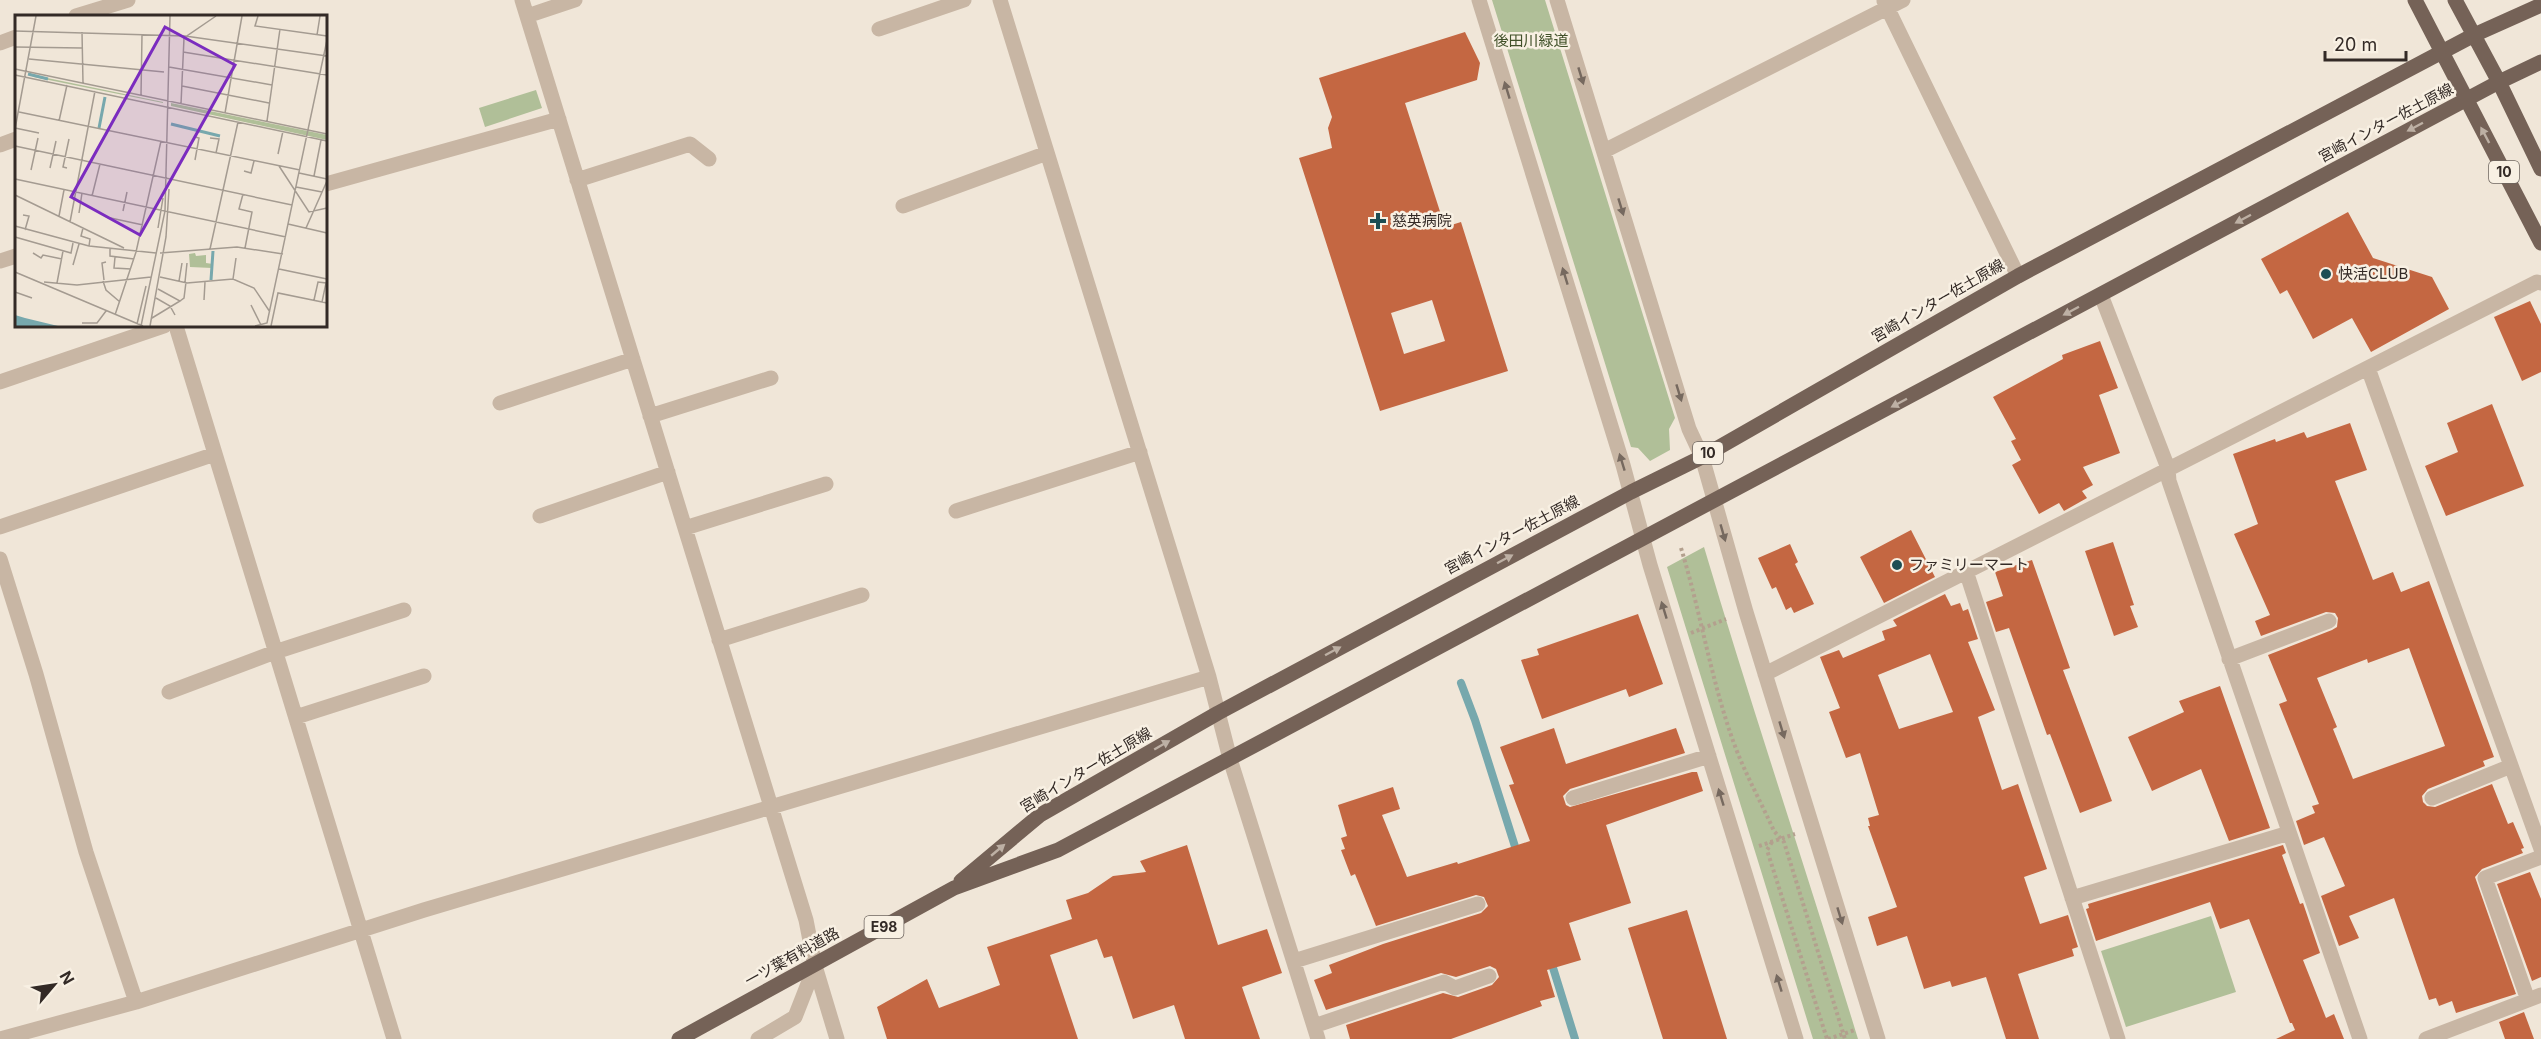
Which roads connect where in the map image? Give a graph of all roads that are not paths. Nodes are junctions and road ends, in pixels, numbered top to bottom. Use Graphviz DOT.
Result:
graph roads {
  1 [pos="128,0"];
  2 [pos="522,0"];
  3 [pos="575,0"];
  4 [pos="964,0"];
  5 [pos="1000,0"];
  6 [pos="1479,0"];
  7 [pos="1557,0"];
  8 [pos="1903,0"];
  9 [pos="2415,0"];
  10 [pos="2455,0"];
  11 [pos="1886,4"];
  12 [pos="2541,5"];
  13 [pos="78,12"];
  14 [pos="527,16"];
  15 [pos="879,28"];
  16 [pos="2474,35"];
  17 [pos="15,37"];
  18 [pos="0,43"];
  19 [pos="2442,53"];
  20 [pos="2541,62"];
  21 [pos="2499,82"];
  22 [pos="2467,100"];
  23 [pos="559,119"];
  24 [pos="15,139"];
  25 [pos="0,145"];
  26 [pos="1604,151"];
  27 [pos="1047,153"];
  28 [pos="709,159"];
  29 [pos="2541,169"];
  30 [pos="577,180"];
  31 [pos="327,184"];
  32 [pos="903,206"];
  33 [pos="2541,243"];
  34 [pos="15,256"];
  35 [pos="0,261"];
  36 [pos="2018,276"];
  37 [pos="2541,283"];
  38 [pos="2101,295"];
  39 [pos="161,327"];
  40 [pos="176,327"];
  41 [pos="633,359"];
  42 [pos="2368,368"];
  43 [pos="771,378"];
  44 [pos="0,382"];
  45 [pos="500,404"];
  46 [pos="650,416"];
  47 [pos="1140,452"];
  48 [pos="215,454"];
  49 [pos="1702,457"];
  50 [pos="2168,468"];
  51 [pos="668,472"];
  52 [pos="825,484"];
  53 [pos="1631,492"];
  54 [pos="1714,501"];
  55 [pos="956,511"];
  56 [pos="540,516"];
  57 [pos="0,527"];
  58 [pos="685,528"];
  59 [pos="1642,539"];
  60 [pos="0,560"];
  61 [pos="1966,571"];
  62 [pos="862,595"];
  63 [pos="404,610"];
  64 [pos="2329,621"];
  65 [pos="720,640"];
  66 [pos="275,652"];
  67 [pos="2229,659"];
  68 [pos="1765,674"];
  69 [pos="424,676"];
  70 [pos="1209,677"];
  71 [pos="169,692"];
  72 [pos="1218,713"];
  73 [pos="296,717"];
  74 [pos="1709,756"];
  75 [pos="1230,759"];
  76 [pos="2511,766"];
  77 [pos="1573,798"];
  78 [pos="2432,798"];
  79 [pos="771,809"];
  80 [pos="2289,833"];
  81 [pos="2541,849"];
  82 [pos="2541,856"];
  83 [pos="954,888"];
  84 [pos="2073,898"];
  85 [pos="1478,904"];
  86 [pos="361,932"];
  87 [pos="1294,961"];
  88 [pos="814,966"];
  89 [pos="1489,976"];
  90 [pos="2535,997"];
  91 [pos="135,1002"];
  92 [pos="1316,1032"];
  93 [pos="1,1035"];
  94 [pos="394,1039"];
  95 [pos="678,1039"];
  96 [pos="758,1039"];
  97 [pos="837,1039"];
  98 [pos="1796,1039"];
  99 [pos="1878,1039"];
  100 [pos="2118,1039"];
  101 [pos="2360,1039"];
  102 [pos="2426,1039"];
  1 -- 13 [label="street"];
  2 -- 14 [label="street"];
  3 -- 14 [label="street"];
  4 -- 15 [label="street"];
  5 -- 27 [label="street"];
  53 -- 6 [label="street, one-way"];
  7 -- 26 [label="street, one-way"];
  8 -- 11 [label="street"];
  9 -- 19 [label="main road"];
  10 -- 16 [label="main road"];
  11 -- 26 [label="street"];
  11 -- 36 [label="street"];
  12 -- 16 [label="main road, 宮崎インター佐土原線"];
  14 -- 23 [label="street"];
  16 -- 19 [label="main road, 宮崎インター佐土原線 / 10"];
  16 -- 21 [label="main road, 10"];
  17 -- 18 [label="street"];
  19 -- 22 [label="main road"];
  19 -- 36 [label="main road, 宮崎インター佐土原線 / 10"];
  20 -- 21 [label="main road"];
  21 -- 22 [label="main road"];
  21 -- 29 [label="main road, 10"];
  33 -- 22 [label="main road, 宮崎インター佐土原線 / 10, one-way"];
  22 -- 38 [label="main road, 宮崎インター佐土原線, one-way"];
  23 -- 30 [label="street"];
  23 -- 31 [label="street"];
  24 -- 25 [label="street"];
  26 -- 49 [label="street, one-way"];
  27 -- 32 [label="street"];
  27 -- 47 [label="street"];
  28 -- 30 [label="street"];
  30 -- 41 [label="street"];
  34 -- 35 [label="street"];
  36 -- 49 [label="main road, 宮崎インター佐土原線 / 10"];
  37 -- 42 [label="street"];
  38 -- 50 [label="street"];
  38 -- 54 [label="main road, 宮崎インター佐土原線, one-way"];
  39 -- 44 [label="street"];
  40 -- 48 [label="street"];
  41 -- 45 [label="street"];
  41 -- 46 [label="street"];
  42 -- 50 [label="street"];
  42 -- 76 [label="street"];
  43 -- 46 [label="street"];
  46 -- 51 [label="street"];
  47 -- 55 [label="street"];
  47 -- 70 [label="street"];
  48 -- 57 [label="street"];
  48 -- 66 [label="street"];
  49 -- 53 [label="main road, 宮崎インター佐土原線 / 10"];
  49 -- 54 [label="street"];
  50 -- 61 [label="street"];
  50 -- 67 [label="street"];
  51 -- 56 [label="street"];
  51 -- 58 [label="street"];
  52 -- 58 [label="street"];
  53 -- 59 [label="street"];
  72 -- 53 [label="main road, 宮崎インター佐土原線 / 10, one-way"];
  54 -- 59 [label="main road, 宮崎インター佐土原線"];
  54 -- 68 [label="street, one-way"];
  58 -- 65 [label="street"];
  74 -- 59 [label="street, one-way"];
  59 -- 75 [label="main road, 宮崎インター佐土原線"];
  60 -- 91 [label="street"];
  61 -- 68 [label="street"];
  61 -- 84 [label="street"];
  62 -- 65 [label="street"];
  63 -- 66 [label="street"];
  64 -- 67 [label="street"];
  65 -- 79 [label="street"];
  66 -- 71 [label="street"];
  66 -- 73 [label="street"];
  67 -- 80 [label="street"];
  68 -- 99 [label="street, one-way"];
  69 -- 73 [label="street"];
  70 -- 72 [label="street"];
  70 -- 79 [label="street"];
  72 -- 75 [label="street"];
  83 -- 72 [label="main road, 宮崎インター佐土原線 / 10, one-way"];
  73 -- 86 [label="street"];
  74 -- 77 [label="street"];
  98 -- 74 [label="street, one-way"];
  75 -- 83 [label="main road, 宮崎インター佐土原線"];
  75 -- 87 [label="street"];
  76 -- 78 [label="street"];
  76 -- 81 [label="street"];
  79 -- 86 [label="street"];
  79 -- 88 [label="street"];
  80 -- 84 [label="street"];
  80 -- 101 [label="street"];
  82 -- 90 [label="street"];
  83 -- 88 [label="main road, 一ツ葉有料道路 / E98"];
  84 -- 100 [label="street"];
  85 -- 87 [label="street"];
  86 -- 91 [label="street"];
  86 -- 94 [label="street"];
  87 -- 92 [label="street"];
  88 -- 95 [label="main road, 一ツ葉有料道路 / E98"];
  88 -- 96 [label="street"];
  88 -- 97 [label="street"];
  89 -- 92 [label="street"];
  90 -- 102 [label="street"];
  91 -- 93 [label="street"];
}
